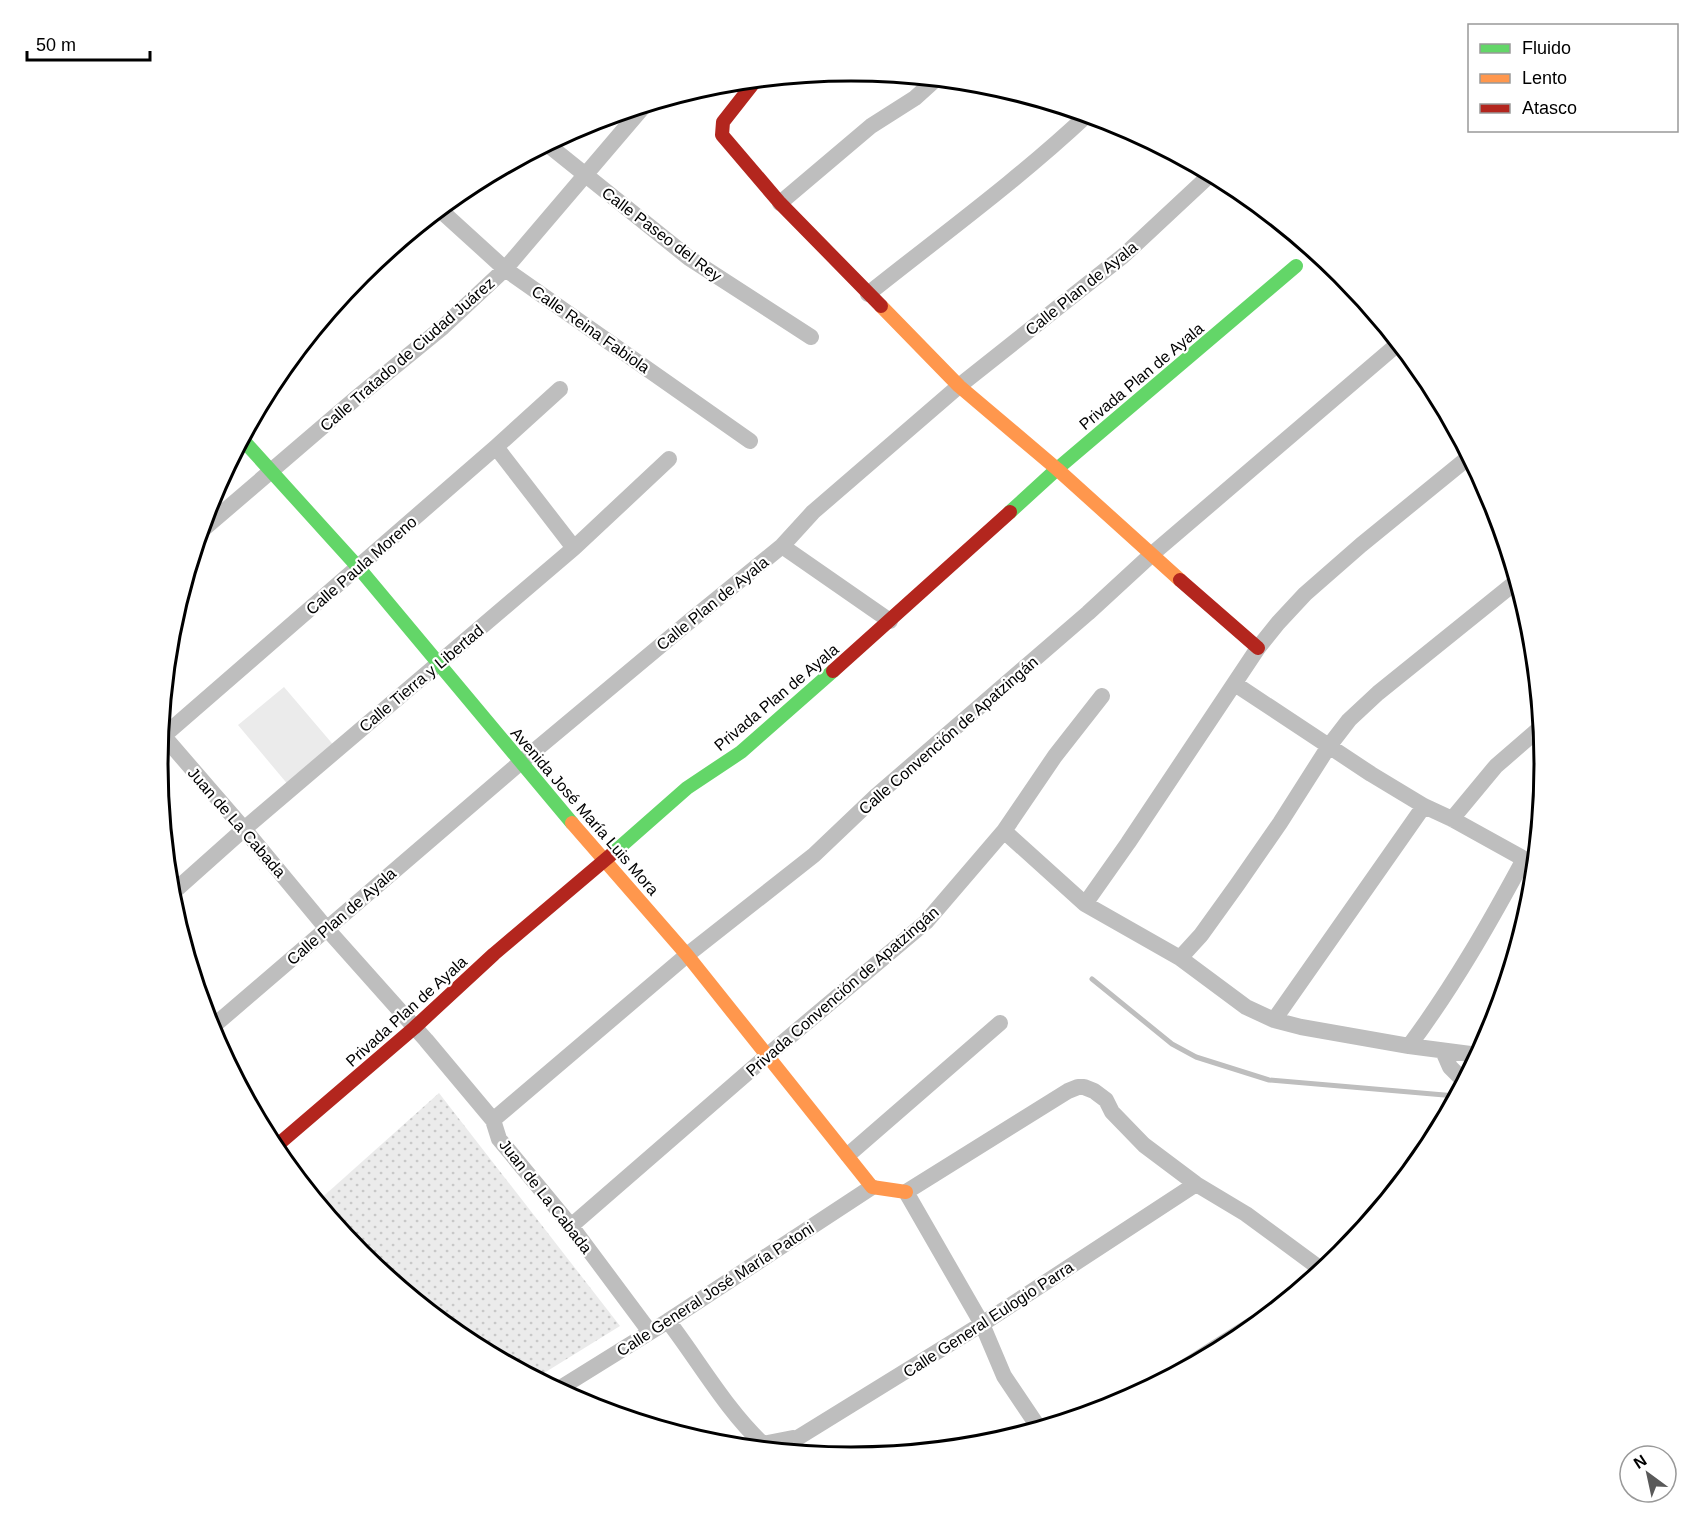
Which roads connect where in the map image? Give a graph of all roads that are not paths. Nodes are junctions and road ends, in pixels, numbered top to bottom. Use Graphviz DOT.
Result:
graph roads {
  1 [pos="929,86"];
  2 [pos="749,89"];
  3 [pos="636,116"];
  4 [pos="1080,121"];
  5 [pos="553,149"];
  6 [pos="585,175"];
  7 [pos="1204,180"];
  8 [pos="780,203"];
  9 [pos="445,215"];
  10 [pos="1296,266"];
  11 [pos="505,269"];
  12 [pos="868,294"];
  13 [pos="811,337"];
  14 [pos="1393,349"];
  15 [pos="959,386"];
  16 [pos="560,389"];
  17 [pos="750,441"];
  18 [pos="247,445"];
  19 [pos="496,447"];
  20 [pos="669,459"];
  21 [pos="1464,461"];
  22 [pos="1057,469"];
  23 [pos="272,471"];
  24 [pos="213,521"];
  25 [pos="782,546"];
  26 [pos="574,548"];
  27 [pos="1151,555"];
  28 [pos="358,567"];
  29 [pos="1511,586"];
  30 [pos="890,621"];
  31 [pos="1258,648"];
  32 [pos="437,663"];
  33 [pos="1235,684"];
  34 [pos="1102,696"];
  35 [pos="169,729"];
  36 [pos="1533,734"];
  37 [pos="168,744"];
  38 [pos="1329,746"];
  39 [pos="521,762"];
  40 [pos="1424,806"];
  41 [pos="1452,819"];
  42 [pos="244,829"];
  43 [pos="1004,831"];
  44 [pos="604,861"];
  45 [pos="1527,861"];
  46 [pos="1526,867"];
  47 [pos="179,887"];
  48 [pos="1085,904"];
  49 [pos="327,929"];
  50 [pos="687,954"];
  51 [pos="1180,958"];
  52 [pos="1274,1020"];
  53 [pos="219,1022"];
  54 [pos="1000,1023"];
  55 [pos="414,1028"];
  56 [pos="1409,1046"];
  57 [pos="1443,1052"];
  58 [pos="1469,1054"];
  59 [pos="768,1055"];
  60 [pos="1459,1076"];
  61 [pos="493,1120"];
  62 [pos="282,1141"];
  63 [pos="848,1155"];
  64 [pos="1196,1184"];
  65 [pos="872,1187"];
  66 [pos="906,1192"];
  67 [pos="571,1226"];
  68 [pos="1315,1265"];
  69 [pos="668,1321"];
  70 [pos="982,1324"];
  71 [pos="650,1332"];
  72 [pos="566,1384"];
  73 [pos="1035,1422"];
  74 [pos="802,1436"];
  75 [pos="759,1441"];
  76 [pos="771,1442"];
  77 [pos="788,1444"];
  1 -- 8 [label="street"];
  2 -- 8 [label="street"];
  3 -- 6 [label="street, Calle Tratado de Ciudad Juárez"];
  4 -- 12 [label="street"];
  5 -- 6 [label="street, Calle Paseo del Rey"];
  6 -- 11 [label="street, Calle Tratado de Ciudad Juárez"];
  6 -- 13 [label="street, Calle Paseo del Rey"];
  7 -- 15 [label="street, Calle Plan de Ayala"];
  8 -- 12 [label="street"];
  9 -- 11 [label="street, Calle Reina Fabiola"];
  10 -- 22 [label="street, Privada Plan de Ayala"];
  11 -- 17 [label="street, Calle Reina Fabiola"];
  11 -- 23 [label="street, Calle Tratado de Ciudad Juárez"];
  12 -- 15 [label="street"];
  14 -- 27 [label="street, Calle Convención de Apatzingán"];
  15 -- 22 [label="street"];
  15 -- 25 [label="street, Calle Plan de Ayala"];
  16 -- 19 [label="street, Calle Paula Moreno"];
  18 -- 23 [label="street, Avenida José María Luis Mora"];
  19 -- 26 [label="street"];
  19 -- 28 [label="street, Calle Paula Moreno"];
  20 -- 26 [label="street, Calle Tierra y Libertad"];
  21 -- 31 [label="street"];
  22 -- 27 [label="street"];
  22 -- 30 [label="street, Privada Plan de Ayala"];
  23 -- 24 [label="street, Calle Tratado de Ciudad Juárez"];
  23 -- 28 [label="street, Avenida José María Luis Mora"];
  25 -- 30 [label="street"];
  25 -- 39 [label="street, Calle Plan de Ayala"];
  26 -- 32 [label="street, Calle Tierra y Libertad"];
  27 -- 31 [label="street"];
  27 -- 50 [label="street, Calle Convención de Apatzingán"];
  28 -- 32 [label="street, Avenida José María Luis Mora"];
  28 -- 35 [label="street, Calle Paula Moreno"];
  29 -- 38 [label="street"];
  30 -- 44 [label="street, Privada Plan de Ayala"];
  31 -- 33 [label="street"];
  32 -- 39 [label="street, Avenida José María Luis Mora"];
  32 -- 42 [label="street, Calle Tierra y Libertad"];
  33 -- 38 [label="street"];
  33 -- 48 [label="street"];
  34 -- 43 [label="street, Privada Convención de Apatzingán"];
  36 -- 41 [label="street"];
  37 -- 42 [label="street, Juan de La Cabada"];
  38 -- 40 [label="street"];
  38 -- 51 [label="street"];
  39 -- 44 [label="street, Avenida José María Luis Mora"];
  39 -- 49 [label="street, Calle Plan de Ayala"];
  40 -- 41 [label="street"];
  40 -- 52 [label="street"];
  41 -- 45 [label="street"];
  42 -- 47 [label="street, Calle Tierra y Libertad"];
  42 -- 49 [label="street, Juan de La Cabada"];
  43 -- 48 [label="street"];
  43 -- 59 [label="street, Privada Convención de Apatzingán"];
  44 -- 50 [label="street, Avenida José María Luis Mora"];
  44 -- 55 [label="street, Privada Plan de Ayala"];
  46 -- 56 [label="street"];
  48 -- 51 [label="street"];
  49 -- 53 [label="street, Calle Plan de Ayala"];
  49 -- 55 [label="street, Juan de La Cabada"];
  50 -- 59 [label="street, Avenida José María Luis Mora"];
  50 -- 61 [label="street, Calle Convención de Apatzingán"];
  51 -- 52 [label="street"];
  52 -- 56 [label="street"];
  54 -- 63 [label="street"];
  55 -- 61 [label="street, Juan de La Cabada"];
  55 -- 62 [label="street, Privada Plan de Ayala"];
  56 -- 57 [label="street"];
  57 -- 58 [label="street"];
  57 -- 60 [label="street"];
  59 -- 63 [label="street, Avenida José María Luis Mora"];
  59 -- 67 [label="street, Privada Convención de Apatzingán"];
  61 -- 67 [label="street, Juan de La Cabada"];
  63 -- 65 [label="street, Avenida José María Luis Mora"];
  64 -- 66 [label="street"];
  64 -- 68 [label="street"];
  64 -- 70 [label="street, Calle General Eulogio Parra"];
  65 -- 66 [label="street"];
  65 -- 69 [label="street, Calle General José María Patoni"];
  66 -- 70 [label="street"];
  67 -- 71 [label="street, Juan de La Cabada"];
  69 -- 71 [label="street, Calle General José María Patoni"];
  69 -- 75 [label="street"];
  70 -- 73 [label="street"];
  70 -- 74 [label="street, Calle General Eulogio Parra"];
  71 -- 72 [label="street, Calle General José María Patoni"];
  74 -- 76 [label="street"];
  74 -- 77 [label="street, Calle General Eulogio Parra"];
}
